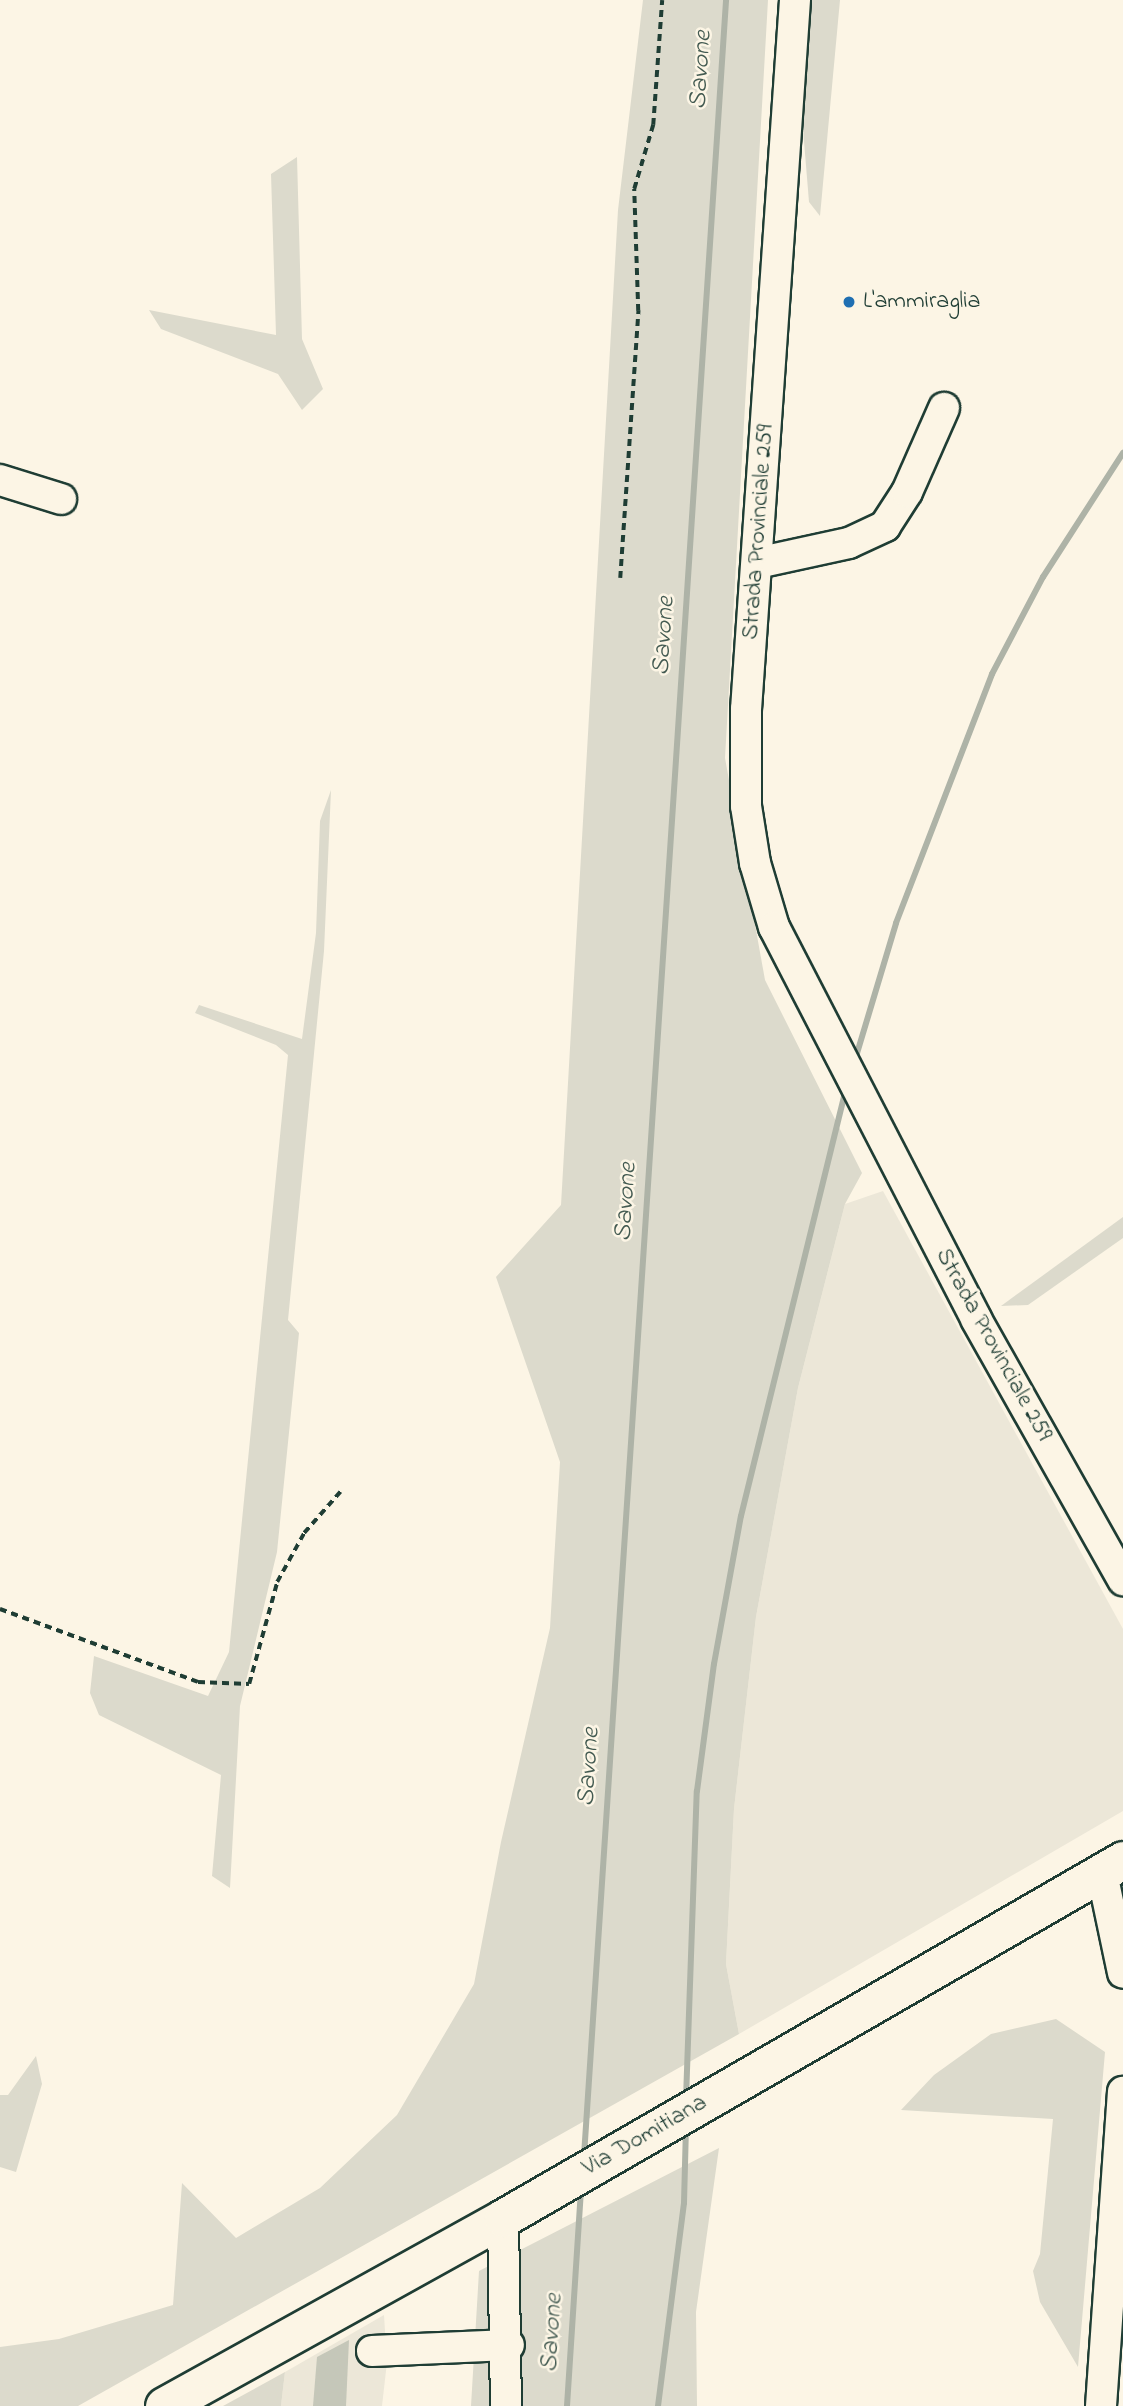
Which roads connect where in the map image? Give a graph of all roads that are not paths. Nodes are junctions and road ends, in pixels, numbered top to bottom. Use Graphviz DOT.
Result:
graph roads {
  1 [pos="795,0"];
  2 [pos="944,408"];
  3 [pos="0,480"];
  4 [pos="61,499"];
  5 [pos="757,563"];
  6 [pos="1123,1580"];
  7 [pos="1112,1867"];
  8 [pos="1123,1973"];
  9 [pos="1123,2092"];
  10 [pos="513,2212"];
  11 [pos="509,2345"];
  12 [pos="372,2351"];
  13 [pos="164,2406"];
  14 [pos="506,2406"];
  15 [pos="1101,2406"];
  1 -- 5 [label="street, Strada Provinciale 259"];
  2 -- 5 [label="street"];
  3 -- 4 [label="street"];
  5 -- 6 [label="street, Strada Provinciale 259"];
  7 -- 8 [label="street"];
  7 -- 10 [label="main road, Via Domitiana"];
  9 -- 15 [label="street"];
  10 -- 11 [label="street"];
  10 -- 13 [label="main road, Via Domitiana"];
  11 -- 12 [label="street"];
  11 -- 14 [label="street"];
}
